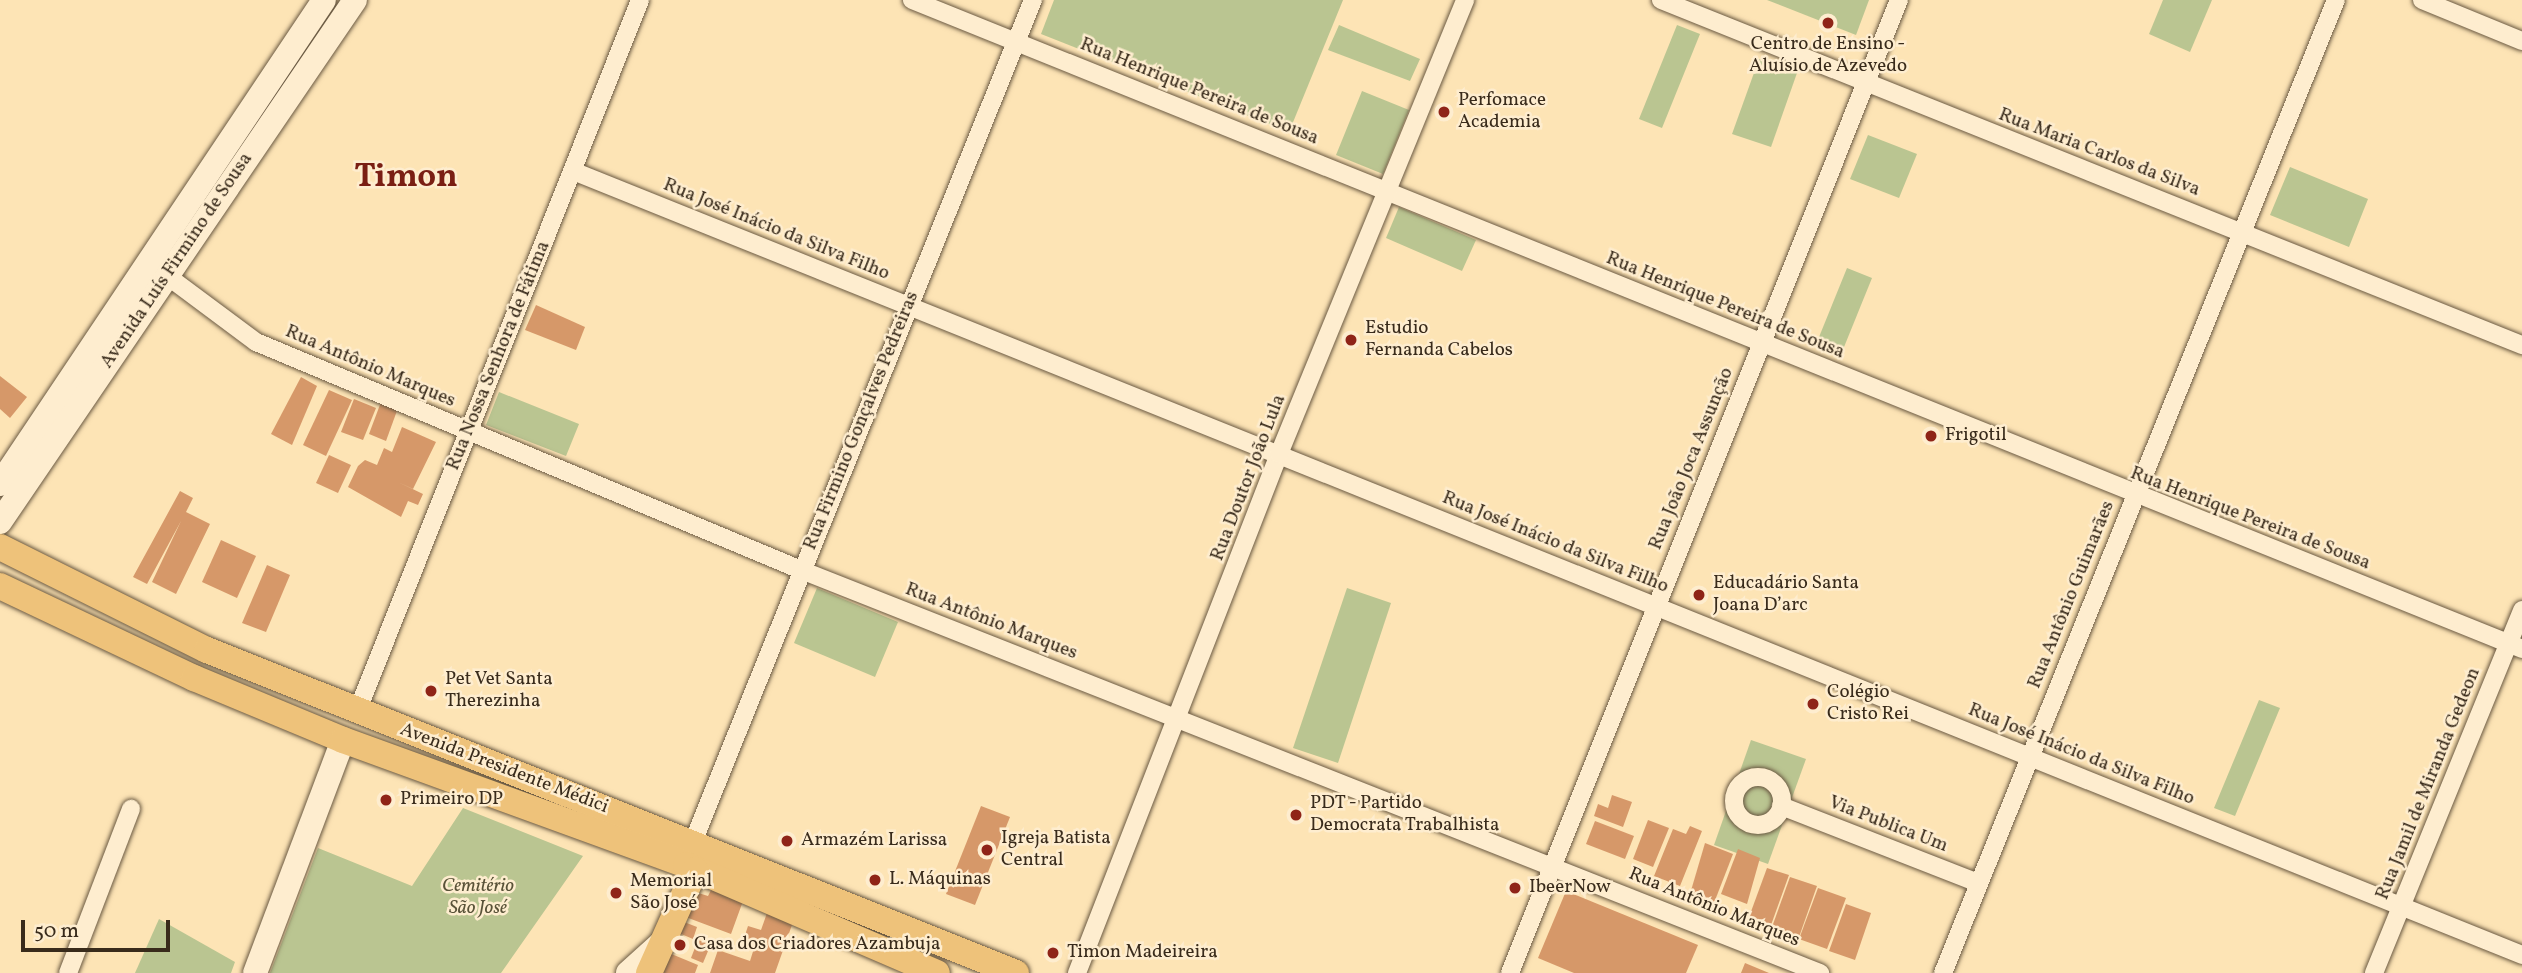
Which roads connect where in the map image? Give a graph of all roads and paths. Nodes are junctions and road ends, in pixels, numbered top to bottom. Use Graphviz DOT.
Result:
graph roads {
  1 [pos="324,0"];
  2 [pos="355,0"];
  3 [pos="640,0"];
  4 [pos="912,0"];
  5 [pos="1033,0"];
  6 [pos="1465,0"];
  7 [pos="1661,0"];
  8 [pos="1899,0"];
  9 [pos="2336,0"];
  10 [pos="2422,0"];
  11 [pos="2522,41"];
  12 [pos="1016,42"];
  13 [pos="1864,84"];
  14 [pos="236,152"];
  15 [pos="573,171"];
  16 [pos="1385,188"];
  17 [pos="2243,231"];
  18 [pos="166,275"];
  19 [pos="908,305"];
  20 [pos="1760,344"];
  21 [pos="2522,345"];
  22 [pos="469,432"];
  23 [pos="1279,454"];
  24 [pos="0,484"];
  25 [pos="2134,496"];
  26 [pos="0,522"];
  27 [pos="0,547"];
  28 [pos="801,570"];
  29 [pos="0,586"];
  30 [pos="1656,607"];
  31 [pos="2522,610"];
  32 [pos="2515,646"];
  33 [pos="208,650"];
  34 [pos="194,678"];
  35 [pos="357,712"];
  36 [pos="1180,719"];
  37 [pos="343,740"];
  38 [pos="457,750"];
  39 [pos="2030,757"];
  40 [pos="446,779"];
  41 [pos="1782,806"];
  42 [pos="131,809"];
  43 [pos="693,842"];
  44 [pos="1553,867"];
  45 [pos="695,870"];
  46 [pos="1979,883"];
  47 [pos="2401,906"];
  48 [pos="885,921"];
  49 [pos="660,944"];
  50 [pos="874,947"];
  51 [pos="2522,955"];
  52 [pos="68,973"];
  53 [pos="255,973"];
  54 [pos="628,973"];
  55 [pos="649,973"];
  56 [pos="937,973"];
  57 [pos="1016,973"];
  58 [pos="1077,973"];
  59 [pos="1510,973"];
  60 [pos="1820,973"];
  61 [pos="1943,973"];
  62 [pos="2374,973"];
  1 -- 14 [label="main road, Avenida Luís Firmino de Sousa"];
  2 -- 14 [label="main road, Avenida Luís Firmino de Sousa"];
  3 -- 15 [label="street, Rua Nossa Senhora de Fátima"];
  4 -- 12 [label="street, Rua Henrique Pereira de Sousa"];
  5 -- 12 [label="street, Rua Firmino Gonçalves Pedreiras"];
  6 -- 16 [label="street, Rua Doutor João Lula"];
  7 -- 13 [label="street, Rua Maria Carlos da Silva"];
  8 -- 13 [label="street, Rua João Joca Assunção"];
  9 -- 17 [label="street, Rua Antônio Guimarães"];
  10 -- 11 [label="street"];
  12 -- 16 [label="street, Rua Henrique Pereira de Sousa"];
  12 -- 19 [label="street, Rua Firmino Gonçalves Pedreiras"];
  13 -- 17 [label="street, Rua Maria Carlos da Silva"];
  13 -- 20 [label="street, Rua João Joca Assunção"];
  14 -- 18 [label="main road, Avenida Luís Firmino de Sousa"];
  14 -- 24 [label="main road, Avenida Luís Firmino de Sousa"];
  15 -- 19 [label="street, Rua José Inácio da Silva Filho"];
  15 -- 22 [label="street, Rua Nossa Senhora de Fátima"];
  16 -- 20 [label="street, Rua Henrique Pereira de Sousa"];
  16 -- 23 [label="street, Rua Doutor João Lula"];
  17 -- 21 [label="street, Rua Maria Carlos da Silva"];
  17 -- 25 [label="street, Rua Antônio Guimarães"];
  18 -- 22 [label="street, Rua Antônio Marques"];
  18 -- 26 [label="main road, Avenida Luís Firmino de Sousa"];
  19 -- 23 [label="street, Rua José Inácio da Silva Filho"];
  19 -- 28 [label="street, Rua Firmino Gonçalves Pedreiras"];
  20 -- 25 [label="street, Rua Henrique Pereira de Sousa"];
  20 -- 30 [label="street, Rua João Joca Assunção"];
  22 -- 28 [label="street, Rua Antônio Marques"];
  22 -- 35 [label="street, Rua Nossa Senhora de Fátima"];
  23 -- 30 [label="street, Rua José Inácio da Silva Filho"];
  23 -- 36 [label="street, Rua Doutor João Lula"];
  25 -- 32 [label="street, Rua Henrique Pereira de Sousa"];
  25 -- 39 [label="street, Rua Antônio Guimarães"];
  27 -- 33 [label="main road, Avenida Presidente Médici"];
  28 -- 36 [label="street, Rua Antônio Marques"];
  28 -- 43 [label="street, Rua Firmino Gonçalves Pedreiras"];
  29 -- 34 [label="main road, Avenida Presidente Médici"];
  30 -- 39 [label="street, Rua José Inácio da Silva Filho"];
  30 -- 44 [label="street, Rua João Joca Assunção"];
  31 -- 32 [label="street, Rua Jamil de Miranda Gedeon"];
  32 -- 47 [label="street, Rua Jamil de Miranda Gedeon"];
  33 -- 34 [label="main road"];
  33 -- 35 [label="main road, Avenida Presidente Médici"];
  34 -- 37 [label="main road, Avenida Presidente Médici"];
  35 -- 38 [label="main road, Avenida Presidente Médici"];
  36 -- 44 [label="street, Rua Antônio Marques"];
  36 -- 58 [label="street, Rua Doutor João Lula"];
  37 -- 40 [label="main road, Avenida Presidente Médici"];
  37 -- 53 [label="main road"];
  38 -- 40 [label="main road"];
  38 -- 43 [label="main road, Avenida Presidente Médici"];
  39 -- 46 [label="street, Rua Antônio Guimarães"];
  39 -- 47 [label="street, Rua José Inácio da Silva Filho"];
  40 -- 45 [label="main road, Avenida Presidente Médici"];
  41 -- 46 [label="street, Via Publica Um"];
  42 -- 52 [label="street"];
  43 -- 48 [label="main road, Avenida Presidente Médici"];
  44 -- 59 [label="street, Rua João Joca Assunção"];
  44 -- 60 [label="street, Rua Antônio Marques"];
  45 -- 49 [label="main road"];
  45 -- 50 [label="main road, Avenida Presidente Médici"];
  46 -- 61 [label="street, Rua Antônio Guimarães"];
  47 -- 51 [label="street, Rua José Inácio da Silva Filho"];
  47 -- 62 [label="street, Rua Jamil de Miranda Gedeon"];
  48 -- 50 [label="main road"];
  48 -- 57 [label="main road, Avenida Presidente Médici"];
  49 -- 54 [label="main road"];
  49 -- 55 [label="main road"];
  50 -- 56 [label="main road, Avenida Presidente Médici"];
}
